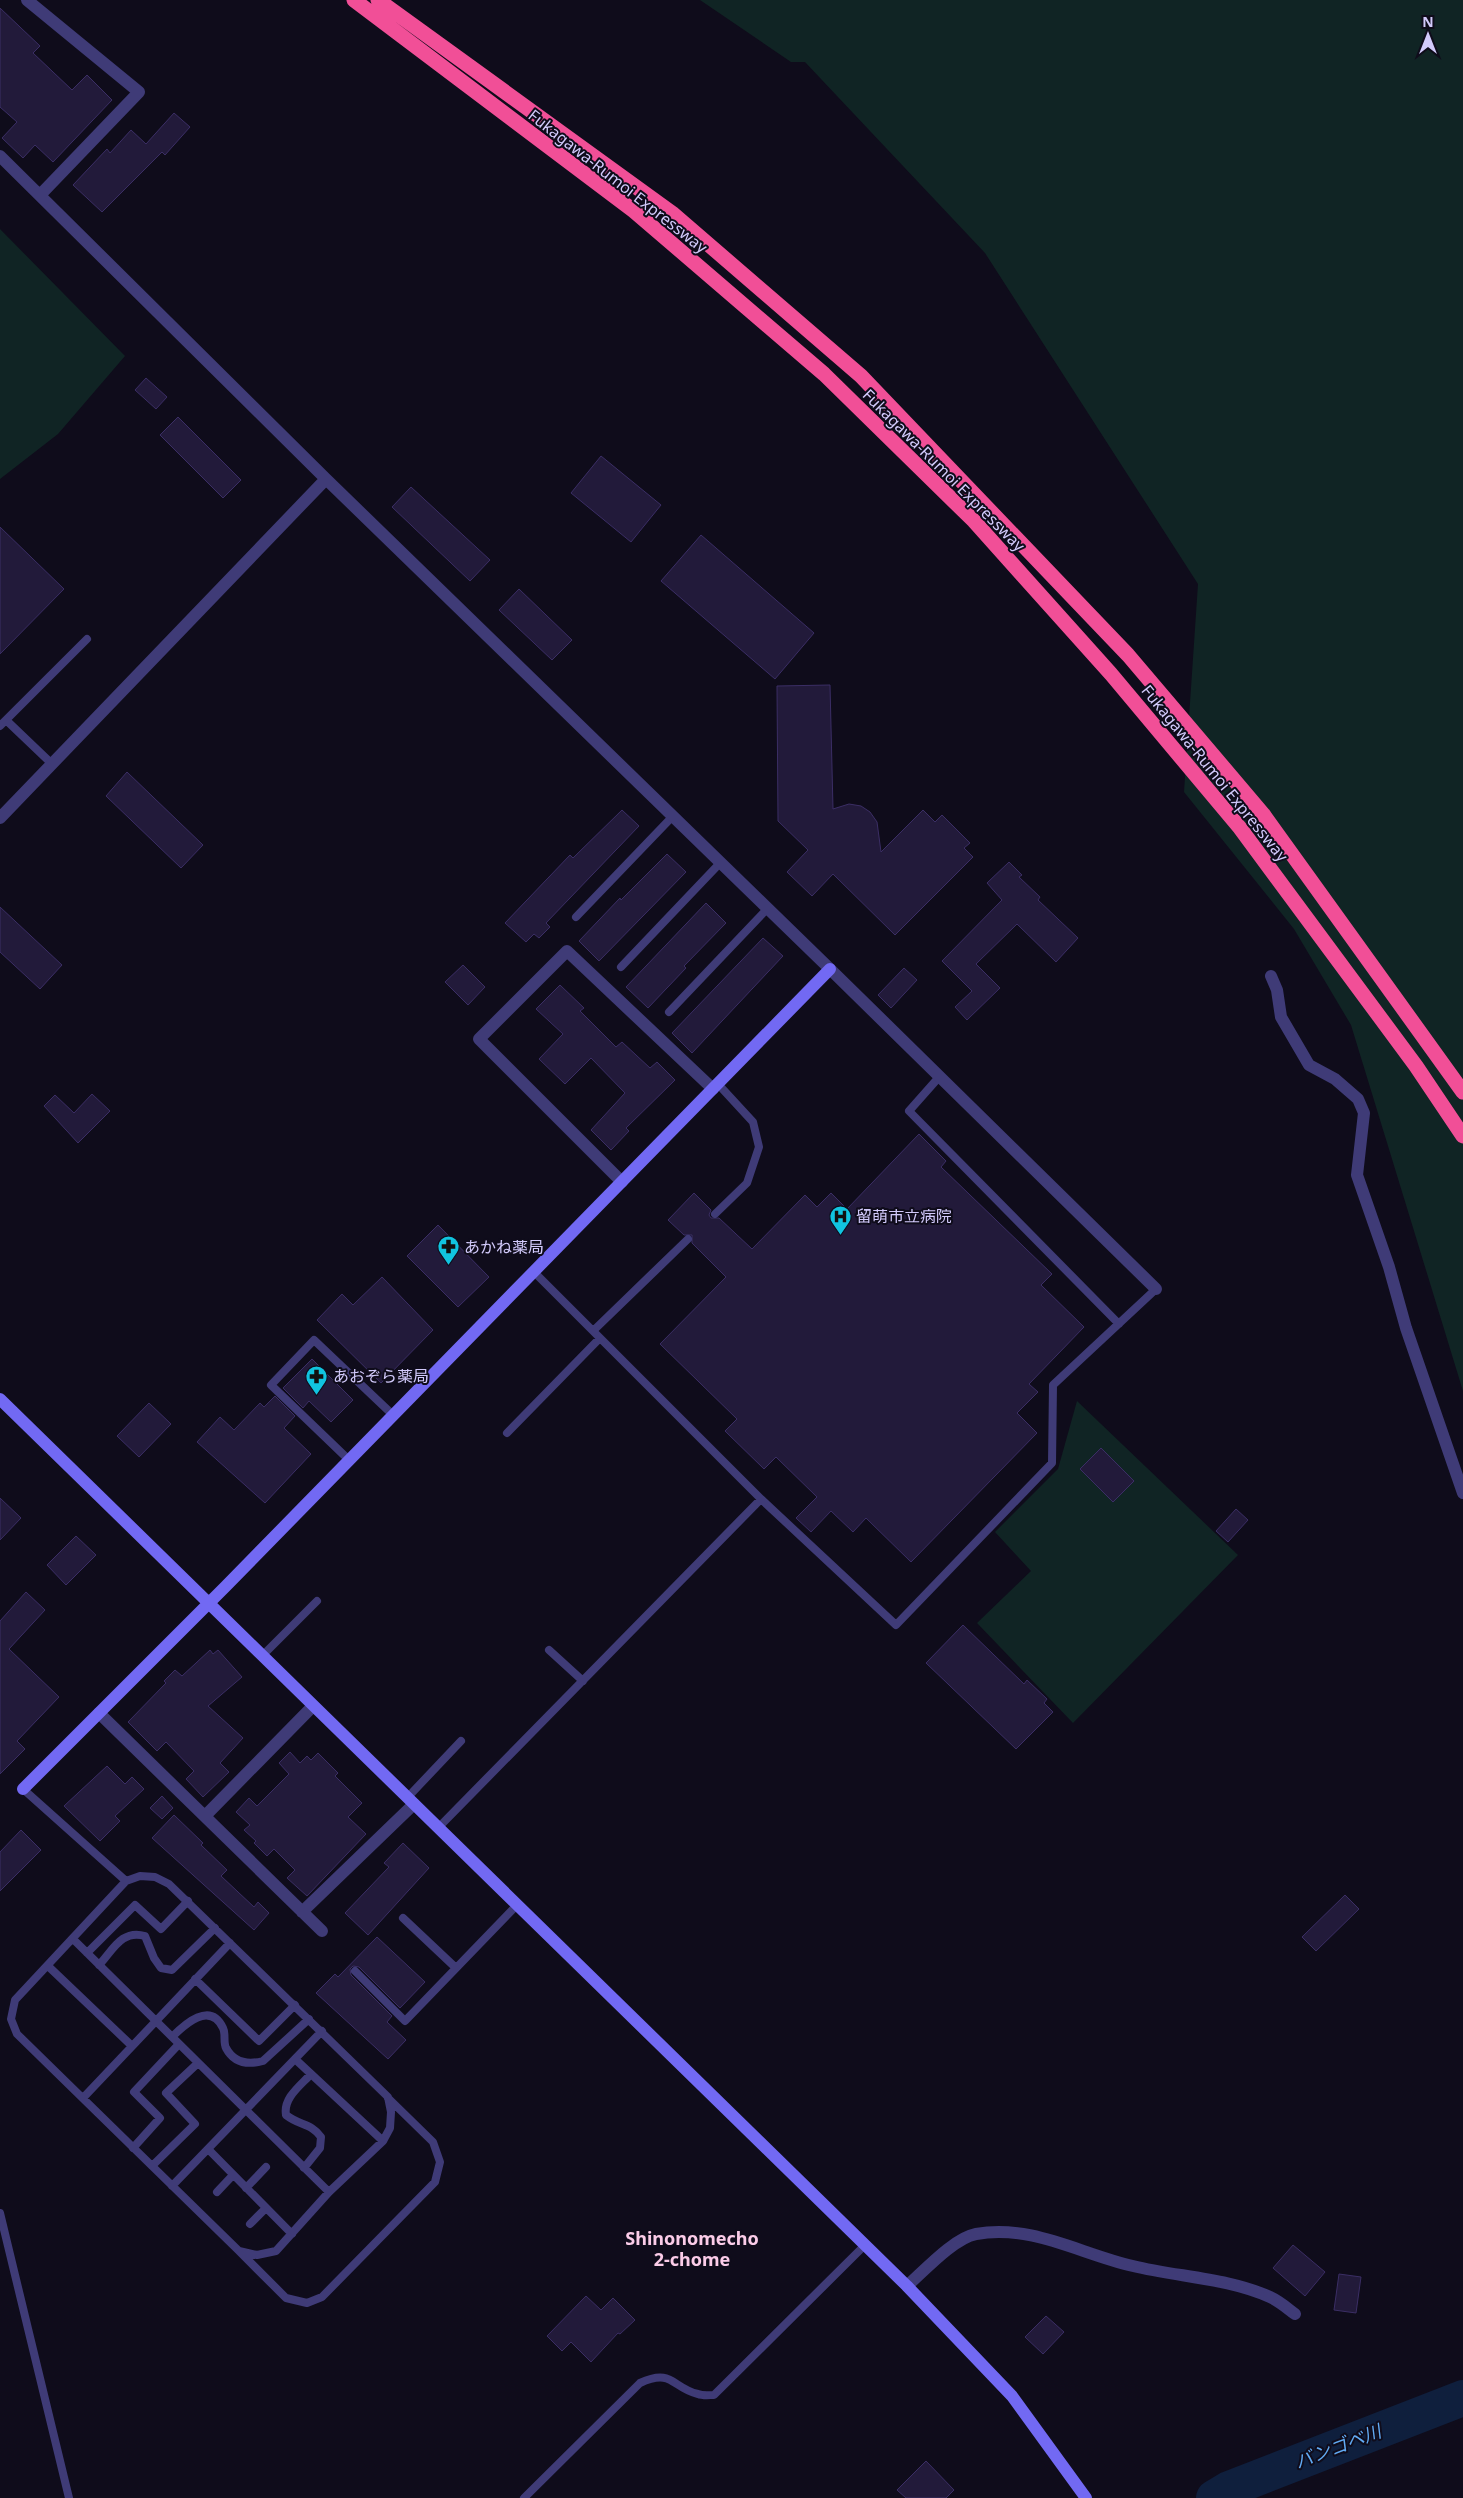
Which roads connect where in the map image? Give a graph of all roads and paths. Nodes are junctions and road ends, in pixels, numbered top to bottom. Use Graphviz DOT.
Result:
graph roads {
  1 [pos="27,0"];
  2 [pos="378,0"];
  3 [pos="358,3"];
  4 [pos="0,156"];
  5 [pos="41,194"];
  6 [pos="326,479"];
  7 [pos="87,639"];
  8 [pos="6,720"];
  9 [pos="0,726"];
  10 [pos="52,764"];
  11 [pos="673,816"];
  12 [pos="0,818"];
  13 [pos="721,862"];
  14 [pos="768,908"];
  15 [pos="576,917"];
  16 [pos="621,967"];
  17 [pos="830,969"];
  18 [pos="1271,976"];
  19 [pos="669,1012"];
  20 [pos="940,1076"];
  21 [pos="716,1086"];
  22 [pos="1463,1092"];
  23 [pos="1463,1136"];
  24 [pos="622,1182"];
  25 [pos="715,1214"];
  26 [pos="688,1239"];
  27 [pos="534,1272"];
  28 [pos="1156,1289"];
  29 [pos="1119,1324"];
  30 [pos="593,1331"];
  31 [pos="600,1338"];
  32 [pos="0,1399"];
  33 [pos="393,1415"];
  34 [pos="507,1433"];
  35 [pos="349,1460"];
  36 [pos="1463,1493"];
  37 [pos="761,1499"];
  38 [pos="318,1601"];
  39 [pos="208,1604"];
  40 [pos="548,1650"];
  41 [pos="262,1656"];
  42 [pos="583,1681"];
  43 [pos="313,1706"];
  44 [pos="99,1712"];
  45 [pos="461,1741"];
  46 [pos="22,1789"];
  47 [pos="410,1801"];
  48 [pos="205,1816"];
  49 [pos="438,1828"];
  50 [pos="126,1881"];
  51 [pos="188,1902"];
  52 [pos="517,1906"];
  53 [pos="302,1912"];
  54 [pos="403,1918"];
  55 [pos="215,1928"];
  56 [pos="322,1931"];
  57 [pos="73,1939"];
  58 [pos="230,1943"];
  59 [pos="87,1953"];
  60 [pos="99,1965"];
  61 [pos="48,1966"];
  62 [pos="456,1968"];
  63 [pos="355,1971"];
  64 [pos="195,1979"];
  65 [pos="295,2005"];
  66 [pos="309,2019"];
  67 [pos="156,2021"];
  68 [pos="322,2031"];
  69 [pos="172,2037"];
  70 [pos="179,2044"];
  71 [pos="132,2046"];
  72 [pos="295,2059"];
  73 [pos="198,2062"];
  74 [pos="312,2074"];
  75 [pos="388,2097"];
  76 [pos="83,2098"];
  77 [pos="246,2110"];
  78 [pos="383,2141"];
  79 [pos="133,2148"];
  80 [pos="208,2149"];
  81 [pos="152,2166"];
  82 [pos="266,2167"];
  83 [pos="304,2168"];
  84 [pos="234,2175"];
  85 [pos="172,2186"];
  86 [pos="246,2188"];
  87 [pos="217,2192"];
  88 [pos="330,2192"];
  89 [pos="266,2208"];
  90 [pos="0,2213"];
  91 [pos="250,2224"];
  92 [pos="292,2234"];
  93 [pos="865,2245"];
  94 [pos="239,2252"];
  95 [pos="907,2286"];
  96 [pos="1295,2314"];
  97 [pos="1082,2495"];
  98 [pos="69,2498"];
  99 [pos="524,2498"];
  1 -- 5 [label="street"];
  2 -- 22 [label="highway, Fukagawa-Rumoi Expressway"];
  3 -- 23 [label="highway, Fukagawa-Rumoi Expressway"];
  4 -- 5 [label="street"];
  5 -- 6 [label="street"];
  6 -- 10 [label="street"];
  6 -- 11 [label="street"];
  7 -- 8 [label="lane"];
  8 -- 9 [label="lane"];
  8 -- 10 [label="lane"];
  10 -- 12 [label="street"];
  11 -- 13 [label="street"];
  11 -- 15 [label="lane"];
  13 -- 14 [label="street"];
  13 -- 16 [label="lane"];
  14 -- 17 [label="street"];
  14 -- 19 [label="lane"];
  17 -- 20 [label="street"];
  17 -- 21 [label="street"];
  18 -- 36 [label="street"];
  20 -- 28 [label="street"];
  20 -- 29 [label="lane"];
  21 -- 24 [label="street"];
  21 -- 24 [label="street"];
  21 -- 25 [label="lane"];
  24 -- 27 [label="street"];
  26 -- 30 [label="lane"];
  27 -- 30 [label="lane"];
  27 -- 33 [label="street"];
  28 -- 29 [label="lane"];
  29 -- 37 [label="lane"];
  30 -- 31 [label="lane"];
  31 -- 34 [label="lane"];
  31 -- 37 [label="lane"];
  32 -- 39 [label="street"];
  33 -- 35 [label="street"];
  33 -- 35 [label="lane"];
  35 -- 39 [label="street"];
  37 -- 42 [label="lane"];
  38 -- 41 [label="lane"];
  39 -- 41 [label="street"];
  39 -- 44 [label="street"];
  40 -- 42 [label="lane"];
  41 -- 43 [label="street"];
  42 -- 49 [label="lane"];
  43 -- 47 [label="street"];
  43 -- 48 [label="street"];
  44 -- 46 [label="street"];
  44 -- 48 [label="street"];
  45 -- 47 [label="lane"];
  46 -- 50 [label="lane"];
  47 -- 49 [label="street"];
  47 -- 53 [label="street"];
  48 -- 53 [label="street"];
  49 -- 52 [label="street"];
  50 -- 51 [label="lane"];
  50 -- 57 [label="lane"];
  51 -- 55 [label="lane"];
  51 -- 59 [label="lane"];
  52 -- 62 [label="lane"];
  52 -- 93 [label="street"];
  53 -- 56 [label="street"];
  54 -- 62 [label="lane"];
  55 -- 58 [label="lane"];
  55 -- 60 [label="lane"];
  57 -- 59 [label="lane"];
  57 -- 61 [label="lane"];
  58 -- 64 [label="lane"];
  58 -- 65 [label="lane"];
  59 -- 60 [label="lane"];
  60 -- 67 [label="lane"];
  61 -- 71 [label="lane"];
  61 -- 76 [label="lane"];
  62 -- 63 [label="lane"];
  64 -- 65 [label="lane"];
  64 -- 67 [label="lane"];
  65 -- 66 [label="lane"];
  66 -- 68 [label="lane"];
  66 -- 69 [label="lane"];
  67 -- 69 [label="lane"];
  67 -- 71 [label="lane"];
  68 -- 72 [label="lane"];
  68 -- 75 [label="lane"];
  69 -- 70 [label="lane"];
  70 -- 73 [label="lane"];
  70 -- 79 [label="lane"];
  71 -- 76 [label="lane"];
  72 -- 74 [label="lane"];
  72 -- 77 [label="lane"];
  73 -- 77 [label="lane"];
  73 -- 81 [label="lane"];
  74 -- 78 [label="lane"];
  74 -- 83 [label="lane"];
  75 -- 78 [label="lane"];
  75 -- 94 [label="lane"];
  76 -- 79 [label="lane"];
  77 -- 80 [label="lane"];
  77 -- 83 [label="lane"];
  78 -- 88 [label="lane"];
  79 -- 81 [label="lane"];
  80 -- 84 [label="lane"];
  80 -- 85 [label="lane"];
  81 -- 85 [label="lane"];
  82 -- 86 [label="lane"];
  83 -- 88 [label="lane"];
  84 -- 86 [label="lane"];
  84 -- 87 [label="lane"];
  85 -- 94 [label="lane"];
  86 -- 89 [label="lane"];
  88 -- 92 [label="lane"];
  89 -- 91 [label="lane"];
  89 -- 92 [label="lane"];
  90 -- 98 [label="lane"];
  92 -- 94 [label="lane"];
  93 -- 95 [label="street"];
  93 -- 99 [label="lane"];
  95 -- 96 [label="street"];
  95 -- 97 [label="street"];
}
